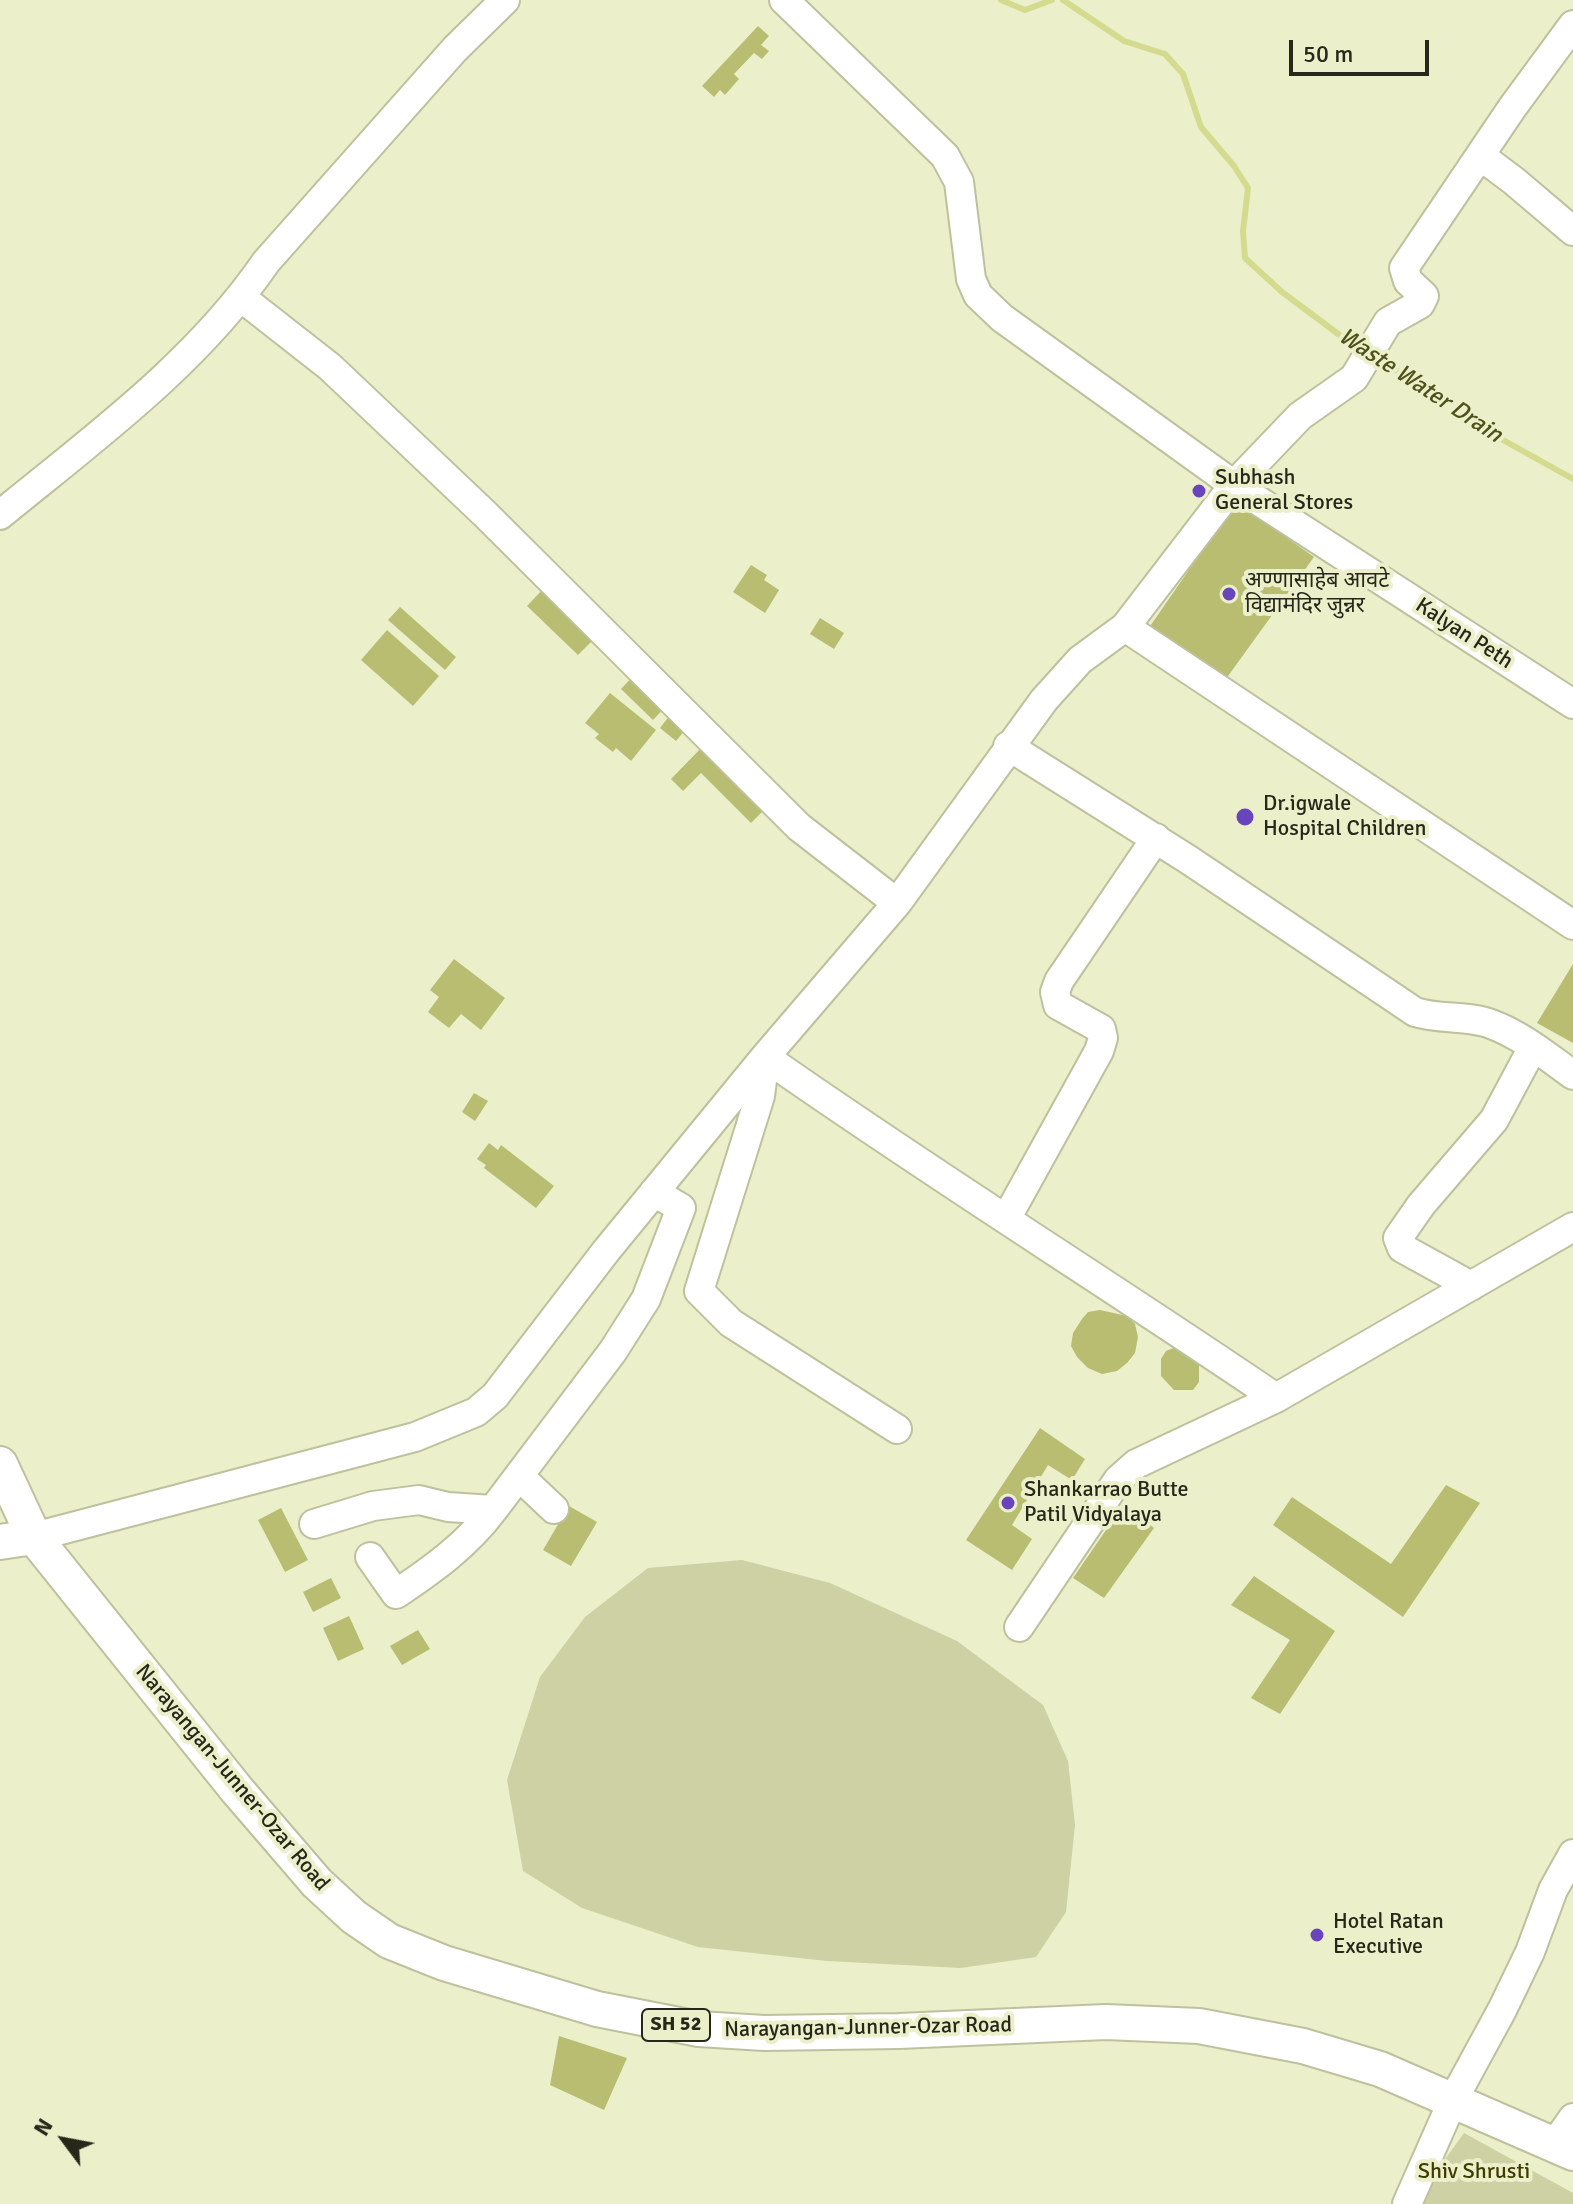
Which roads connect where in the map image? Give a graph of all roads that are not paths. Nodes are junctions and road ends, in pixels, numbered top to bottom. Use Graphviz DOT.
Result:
graph roads {
  1 [pos="505,0"];
  2 [pos="784,0"];
  3 [pos="1573,25"];
  4 [pos="1482,157"];
  5 [pos="1573,231"];
  6 [pos="242,298"];
  7 [pos="1234,485"];
  8 [pos="0,515"];
  9 [pos="1125,627"];
  10 [pos="1573,704"];
  11 [pos="1008,746"];
  12 [pos="1156,838"];
  13 [pos="897,903"];
  14 [pos="1573,925"];
  15 [pos="1533,1047"];
  16 [pos="765,1057"];
  17 [pos="1573,1075"];
  18 [pos="654,1192"];
  19 [pos="1006,1219"];
  20 [pos="1573,1227"];
  21 [pos="1471,1286"];
  22 [pos="1276,1398"];
  23 [pos="897,1429"];
  24 [pos="0,1464"];
  25 [pos="519,1476"];
  26 [pos="554,1509"];
  27 [pos="493,1510"];
  28 [pos="314,1524"];
  29 [pos="34,1537"];
  30 [pos="0,1542"];
  31 [pos="370,1557"];
  32 [pos="1019,1627"];
  33 [pos="1573,1854"];
  34 [pos="1453,2100"];
  35 [pos="1567,2139"];
  36 [pos="1407,2204"];
  1 -- 6 [label="street"];
  2 -- 7 [label="street, Kalyan Peth"];
  3 -- 4 [label="street"];
  4 -- 5 [label="street"];
  4 -- 7 [label="street"];
  6 -- 8 [label="street"];
  6 -- 13 [label="street"];
  7 -- 9 [label="street"];
  7 -- 10 [label="street, Kalyan Peth"];
  9 -- 11 [label="street"];
  9 -- 14 [label="street"];
  11 -- 12 [label="street"];
  11 -- 13 [label="street"];
  12 -- 15 [label="street"];
  12 -- 19 [label="street"];
  13 -- 16 [label="street"];
  15 -- 17 [label="street"];
  15 -- 21 [label="street"];
  16 -- 18 [label="street"];
  16 -- 19 [label="street"];
  16 -- 23 [label="street"];
  18 -- 25 [label="street"];
  18 -- 29 [label="street"];
  19 -- 22 [label="street"];
  20 -- 21 [label="street"];
  21 -- 22 [label="street"];
  22 -- 32 [label="street"];
  24 -- 29 [label="main road, Narayangan-Junner-Ozar Road / SH 52"];
  25 -- 26 [label="street"];
  25 -- 27 [label="street"];
  27 -- 28 [label="street"];
  27 -- 31 [label="street"];
  29 -- 30 [label="main road"];
  29 -- 34 [label="main road, Narayangan-Junner-Ozar Road / SH 52"];
  33 -- 34 [label="street"];
  34 -- 35 [label="main road, Narayangan-Junner-Ozar Road / SH 52"];
  34 -- 36 [label="street"];
}
